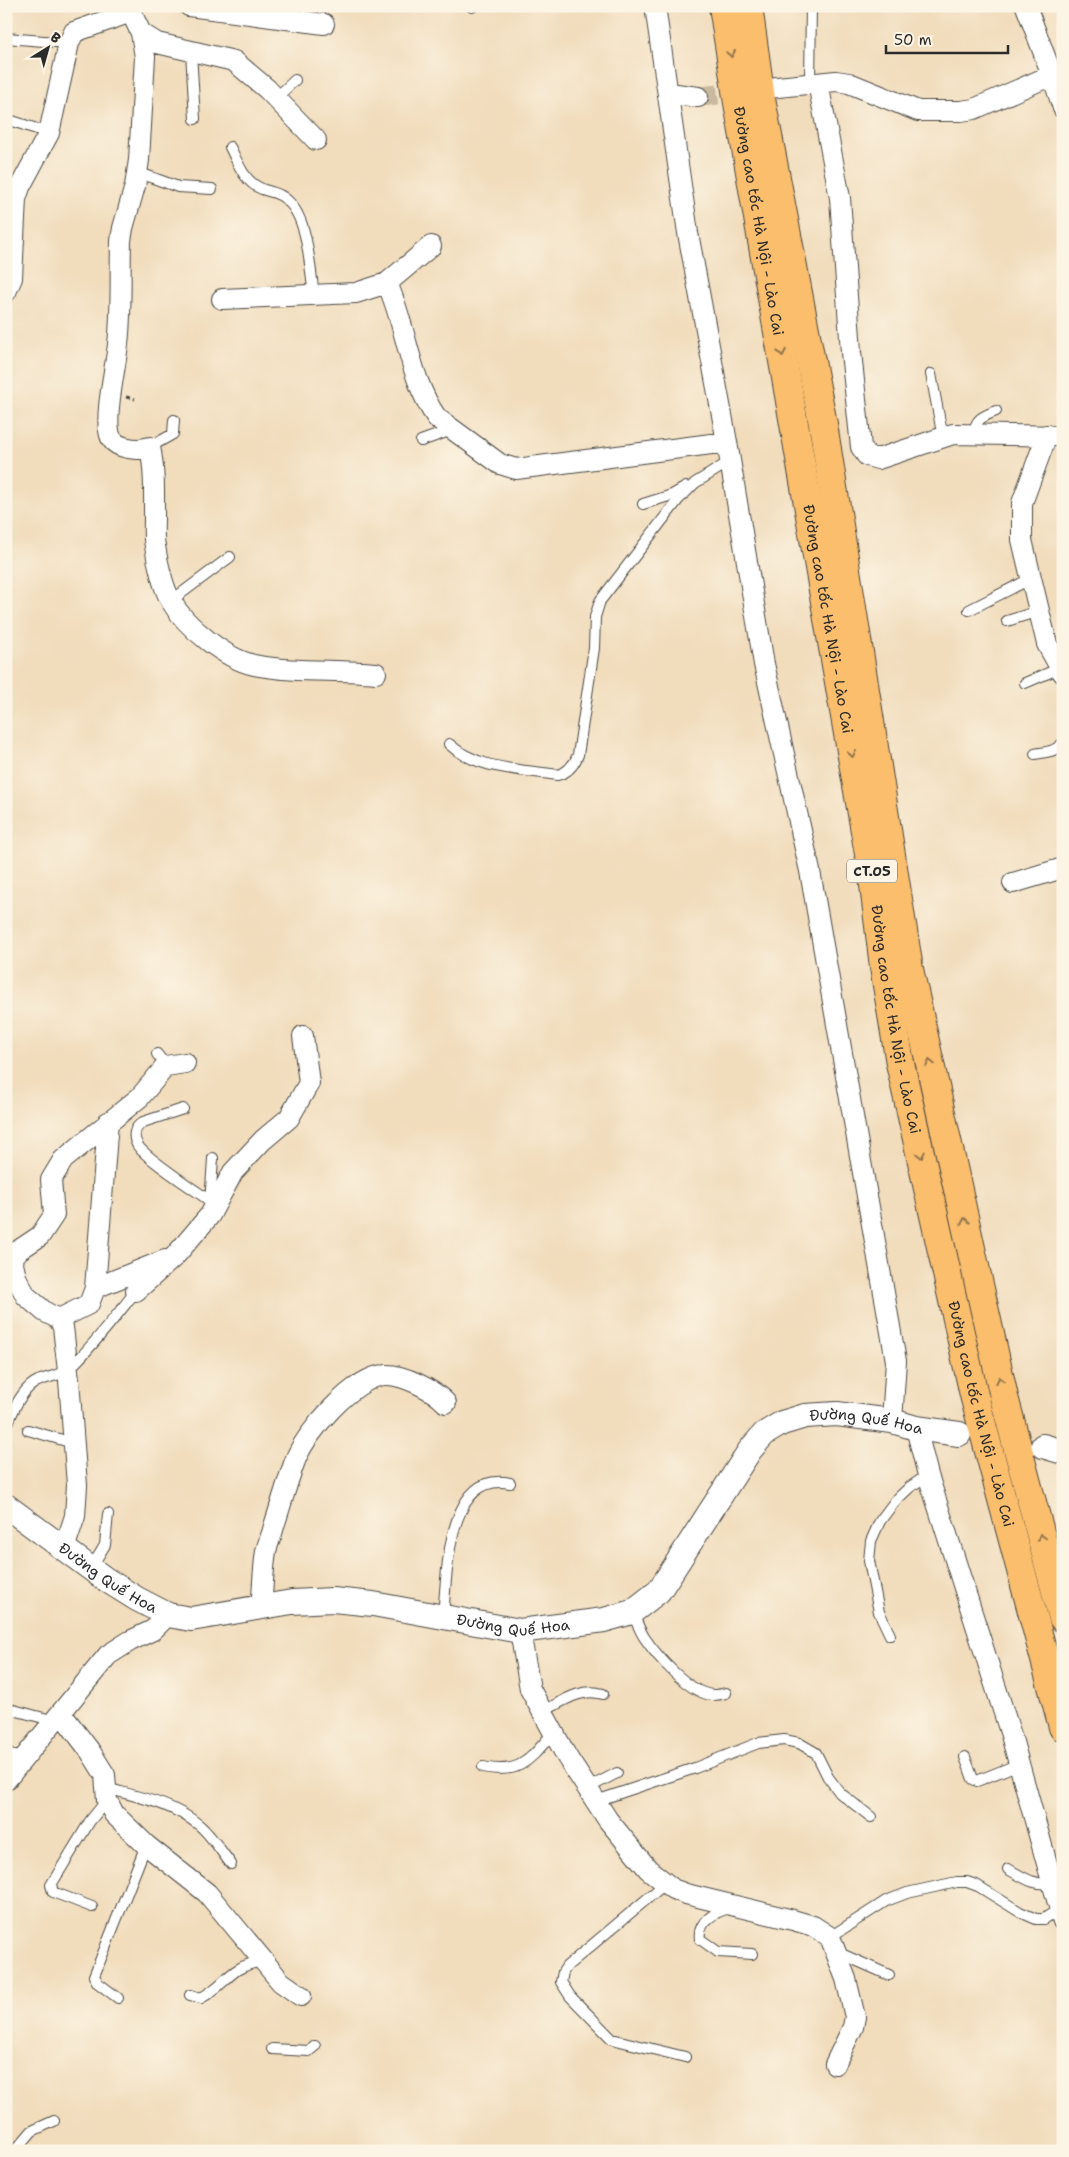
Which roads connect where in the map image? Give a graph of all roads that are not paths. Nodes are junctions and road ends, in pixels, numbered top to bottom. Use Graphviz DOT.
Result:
graph roads {
  1 [pos="189,6"];
  2 [pos="655,6"];
  3 [pos="723,6"];
  4 [pos="748,6"];
  5 [pos="811,6"];
  6 [pos="1026,6"];
  7 [pos="131,9"];
  8 [pos="324,24"];
  9 [pos="141,33"];
  10 [pos="6,38"];
  11 [pos="69,43"];
  12 [pos="190,52"];
  13 [pos="1057,72"];
  14 [pos="295,80"];
  15 [pos="814,83"];
  16 [pos="768,88"];
  17 [pos="669,94"];
  18 [pos="698,97"];
  19 [pos="276,98"];
  20 [pos="1063,108"];
  21 [pos="6,119"];
  22 [pos="195,119"];
  23 [pos="50,133"];
  24 [pos="316,140"];
  25 [pos="230,147"];
  26 [pos="137,172"];
  27 [pos="212,189"];
  28 [pos="431,246"];
  29 [pos="387,283"];
  30 [pos="6,292"];
  31 [pos="314,294"];
  32 [pos="222,299"];
  33 [pos="931,374"];
  34 [pos="996,411"];
  35 [pos="174,420"];
  36 [pos="452,430"];
  37 [pos="974,434"];
  38 [pos="1055,436"];
  39 [pos="943,438"];
  40 [pos="421,441"];
  41 [pos="727,442"];
  42 [pos="150,447"];
  43 [pos="729,462"];
  44 [pos="1035,467"];
  45 [pos="695,483"];
  46 [pos="1018,486"];
  47 [pos="643,504"];
  48 [pos="230,557"];
  49 [pos="1030,579"];
  50 [pos="170,601"];
  51 [pos="969,610"];
  52 [pos="1039,611"];
  53 [pos="1008,621"];
  54 [pos="1061,670"];
  55 [pos="376,672"];
  56 [pos="1025,683"];
  57 [pos="1063,743"];
  58 [pos="449,744"];
  59 [pos="1035,754"];
  60 [pos="1063,868"];
  61 [pos="1013,883"];
  62 [pos="304,1036"];
  63 [pos="169,1061"];
  64 [pos="183,1109"];
  65 [pos="108,1122"];
  66 [pos="213,1158"];
  67 [pos="210,1208"];
  68 [pos="134,1275"];
  69 [pos="95,1288"];
  70 [pos="59,1319"];
  71 [pos="68,1370"];
  72 [pos="446,1402"];
  73 [pos="9,1421"];
  74 [pos="892,1421"];
  75 [pos="916,1428"];
  76 [pos="28,1430"];
  77 [pos="959,1434"];
  78 [pos="73,1443"];
  79 [pos="928,1475"];
  80 [pos="510,1483"];
  81 [pos="6,1506"];
  82 [pos="108,1514"];
  83 [pos="64,1549"];
  84 [pos="91,1568"];
  85 [pos="262,1608"];
  86 [pos="632,1612"];
  87 [pos="168,1615"];
  88 [pos="443,1617"];
  89 [pos="1063,1618"];
  90 [pos="520,1631"];
  91 [pos="890,1635"];
  92 [pos="726,1693"];
  93 [pos="603,1694"];
  94 [pos="6,1708"];
  95 [pos="542,1712"];
  96 [pos="58,1717"];
  97 [pos="1063,1727"];
  98 [pos="553,1733"];
  99 [pos="14,1756"];
  100 [pos="965,1757"];
  101 [pos="1019,1764"];
  102 [pos="484,1767"];
  103 [pos="617,1773"];
  104 [pos="6,1780"];
  105 [pos="107,1794"];
  106 [pos="592,1794"];
  107 [pos="871,1817"];
  108 [pos="146,1845"];
  109 [pos="231,1864"];
  110 [pos="1008,1869"];
  111 [pos="666,1883"];
  112 [pos="1052,1883"];
  113 [pos="92,1907"];
  114 [pos="739,1907"];
  115 [pos="1061,1915"];
  116 [pos="833,1944"];
  117 [pos="752,1954"];
  118 [pos="263,1961"];
  119 [pos="889,1975"];
  120 [pos="190,1995"];
  121 [pos="301,1996"];
  122 [pos="118,1998"];
  123 [pos="315,2046"];
  124 [pos="272,2048"];
  125 [pos="685,2057"];
  126 [pos="836,2064"];
  127 [pos="54,2121"];
  128 [pos="15,2151"];
  1 -- 8 [label="street"];
  2 -- 17 [label="street"];
  3 -- 97 [label="highway, Đường cao tốc Hà Nội - Lào Cai / CT.05, one-way"];
  89 -- 4 [label="highway, Đường cao tốc Hà Nội - Lào Cai / CT.05, one-way"];
  5 -- 15 [label="lane"];
  6 -- 13 [label="street"];
  7 -- 9 [label="street"];
  7 -- 11 [label="street"];
  9 -- 12 [label="street"];
  9 -- 26 [label="street"];
  10 -- 11 [label="lane"];
  11 -- 23 [label="street"];
  12 -- 19 [label="street"];
  12 -- 22 [label="lane"];
  13 -- 15 [label="street"];
  13 -- 20 [label="street"];
  14 -- 19 [label="lane"];
  15 -- 16 [label="street"];
  15 -- 39 [label="street"];
  17 -- 18 [label="street"];
  17 -- 41 [label="street"];
  19 -- 24 [label="street"];
  21 -- 23 [label="lane"];
  23 -- 30 [label="street"];
  25 -- 31 [label="lane"];
  26 -- 27 [label="lane"];
  26 -- 42 [label="street"];
  28 -- 29 [label="street"];
  29 -- 31 [label="street"];
  29 -- 36 [label="street"];
  31 -- 32 [label="street"];
  33 -- 39 [label="lane"];
  34 -- 37 [label="lane"];
  35 -- 42 [label="lane"];
  36 -- 40 [label="lane"];
  36 -- 41 [label="street"];
  37 -- 38 [label="street"];
  37 -- 39 [label="street"];
  38 -- 44 [label="street"];
  41 -- 43 [label="street"];
  42 -- 50 [label="street"];
  43 -- 45 [label="lane"];
  43 -- 74 [label="street"];
  44 -- 46 [label="lane"];
  44 -- 49 [label="street"];
  45 -- 47 [label="lane"];
  45 -- 58 [label="lane"];
  48 -- 50 [label="lane"];
  49 -- 51 [label="lane"];
  49 -- 52 [label="street"];
  50 -- 55 [label="street"];
  52 -- 53 [label="lane"];
  52 -- 54 [label="street"];
  54 -- 56 [label="lane"];
  57 -- 59 [label="lane"];
  60 -- 61 [label="street"];
  62 -- 67 [label="street"];
  63 -- 65 [label="street"];
  64 -- 67 [label="lane"];
  65 -- 69 [label="street"];
  65 -- 70 [label="street"];
  66 -- 67 [label="lane"];
  67 -- 68 [label="street"];
  68 -- 69 [label="street"];
  68 -- 71 [label="lane"];
  69 -- 70 [label="street"];
  70 -- 71 [label="street"];
  71 -- 73 [label="lane"];
  71 -- 78 [label="street"];
  72 -- 85 [label="street"];
  74 -- 75 [label="street, Đường Quế Hoa"];
  74 -- 86 [label="street, Đường Quế Hoa"];
  75 -- 77 [label="street, Đường Quế Hoa"];
  75 -- 79 [label="street"];
  76 -- 78 [label="lane"];
  78 -- 83 [label="street"];
  79 -- 91 [label="lane"];
  79 -- 101 [label="street"];
  80 -- 88 [label="lane"];
  81 -- 83 [label="street, Đường Quế Hoa"];
  82 -- 84 [label="lane"];
  83 -- 84 [label="street, Đường Quế Hoa"];
  84 -- 87 [label="street, Đường Quế Hoa"];
  85 -- 87 [label="street, Đường Quế Hoa"];
  85 -- 88 [label="street, Đường Quế Hoa"];
  86 -- 90 [label="street, Đường Quế Hoa"];
  86 -- 92 [label="lane"];
  87 -- 96 [label="street"];
  88 -- 90 [label="street, Đường Quế Hoa"];
  90 -- 95 [label="street"];
  93 -- 95 [label="lane"];
  94 -- 96 [label="lane"];
  95 -- 98 [label="street"];
  96 -- 99 [label="street"];
  96 -- 105 [label="street"];
  98 -- 102 [label="lane"];
  98 -- 106 [label="street"];
  99 -- 104 [label="street"];
  100 -- 101 [label="lane"];
  101 -- 112 [label="street"];
  103 -- 106 [label="lane"];
  105 -- 108 [label="street"];
  105 -- 109 [label="lane"];
  105 -- 113 [label="lane"];
  106 -- 107 [label="lane"];
  106 -- 111 [label="street"];
  108 -- 118 [label="street"];
  108 -- 122 [label="lane"];
  110 -- 112 [label="lane"];
  111 -- 114 [label="street"];
  111 -- 125 [label="lane"];
  112 -- 115 [label="street"];
  114 -- 116 [label="street"];
  114 -- 117 [label="lane"];
  115 -- 116 [label="lane"];
  116 -- 119 [label="lane"];
  116 -- 126 [label="street"];
  118 -- 120 [label="lane"];
  118 -- 121 [label="street"];
  123 -- 124 [label="lane"];
  127 -- 128 [label="lane"];
}
